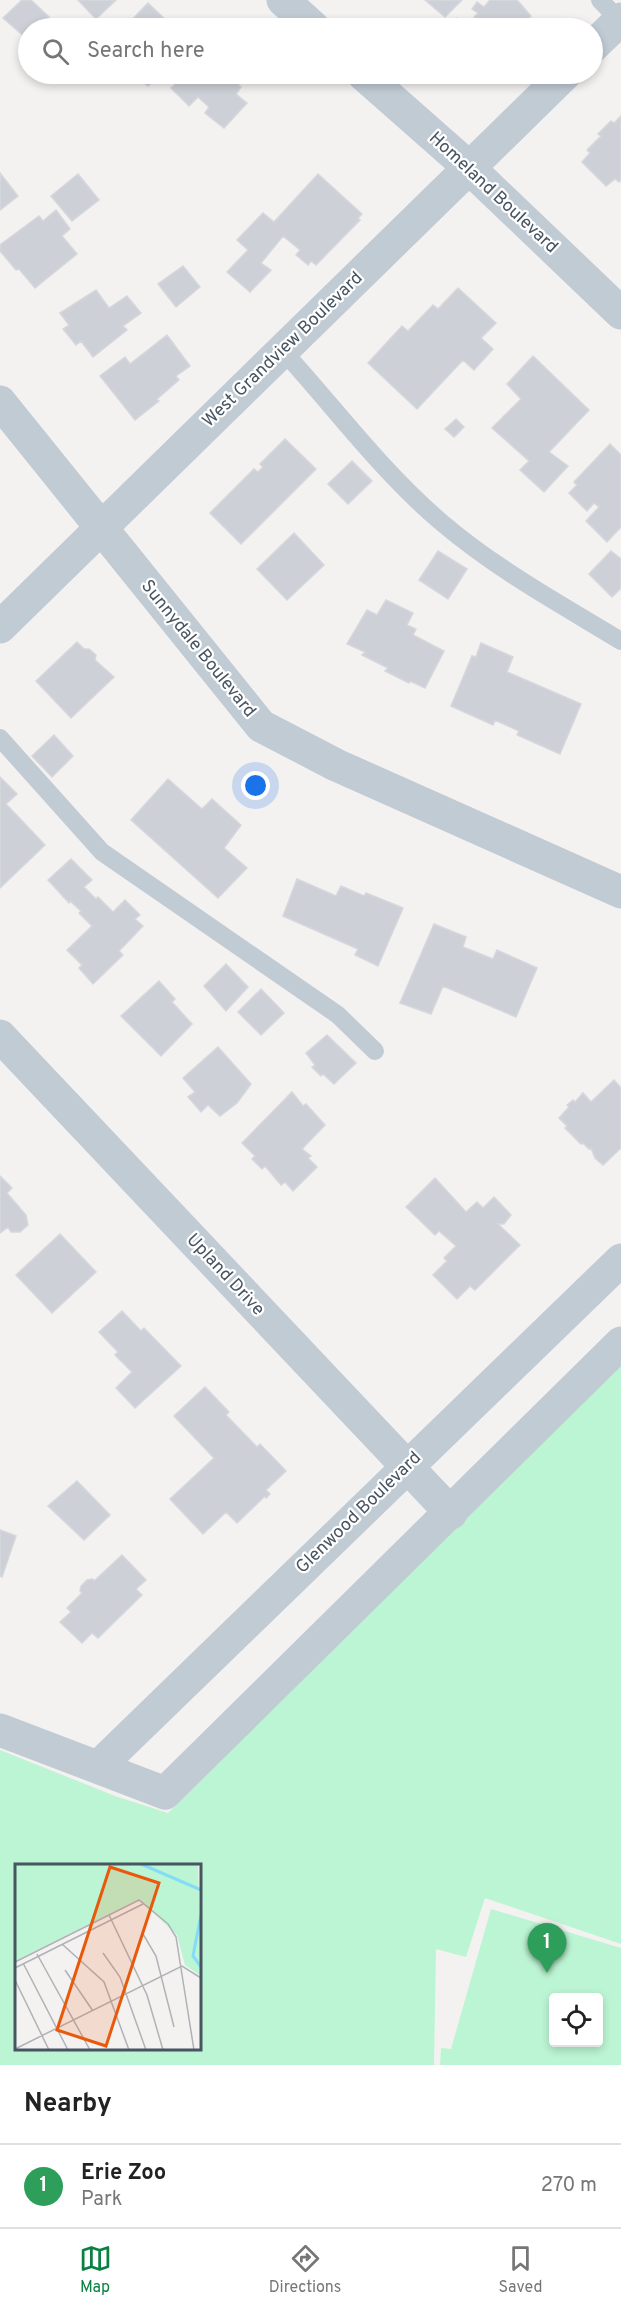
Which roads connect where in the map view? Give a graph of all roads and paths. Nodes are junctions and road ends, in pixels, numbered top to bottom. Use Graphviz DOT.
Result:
graph roads {
  1 [pos="283,0"];
  2 [pos="615,16"];
  3 [pos="303,18"];
  4 [pos="603,32"];
  5 [pos="374,84"];
  6 [pos="555,84"];
  7 [pos="469,168"];
  8 [pos="621,313"];
  9 [pos="283,351"];
  10 [pos="0,402"];
  11 [pos="100,528"];
  12 [pos="0,627"];
  13 [pos="621,641"];
  14 [pos="0,738"];
  15 [pos="621,892"];
  16 [pos="0,1036"];
  17 [pos="375,1051"];
  18 [pos="621,1260"];
  19 [pos="621,1343"];
  20 [pos="408,1466"];
  21 [pos="450,1512"];
  22 [pos="0,1730"];
  23 [pos="98,1767"];
  1 -- 3 [label="street"];
  2 -- 4 [label="street"];
  5 -- 7 [label="street, Homeland Boulevard"];
  6 -- 7 [label="street, West Grandview Boulevard"];
  7 -- 8 [label="street, Homeland Boulevard"];
  7 -- 9 [label="street, West Grandview Boulevard"];
  9 -- 11 [label="street, West Grandview Boulevard"];
  9 -- 13 [label="lane"];
  10 -- 11 [label="street, Sunnydale Boulevard"];
  11 -- 12 [label="street, West Grandview Boulevard"];
  11 -- 15 [label="street, Sunnydale Boulevard"];
  14 -- 17 [label="lane"];
  16 -- 20 [label="street, Upland Drive"];
  18 -- 20 [label="street, Glenwood Boulevard"];
  19 -- 21 [label="street"];
  20 -- 21 [label="street, Upland Drive"];
  20 -- 23 [label="street, Glenwood Boulevard"];
  21 -- 23 [label="street"];
  22 -- 23 [label="street"];
}
